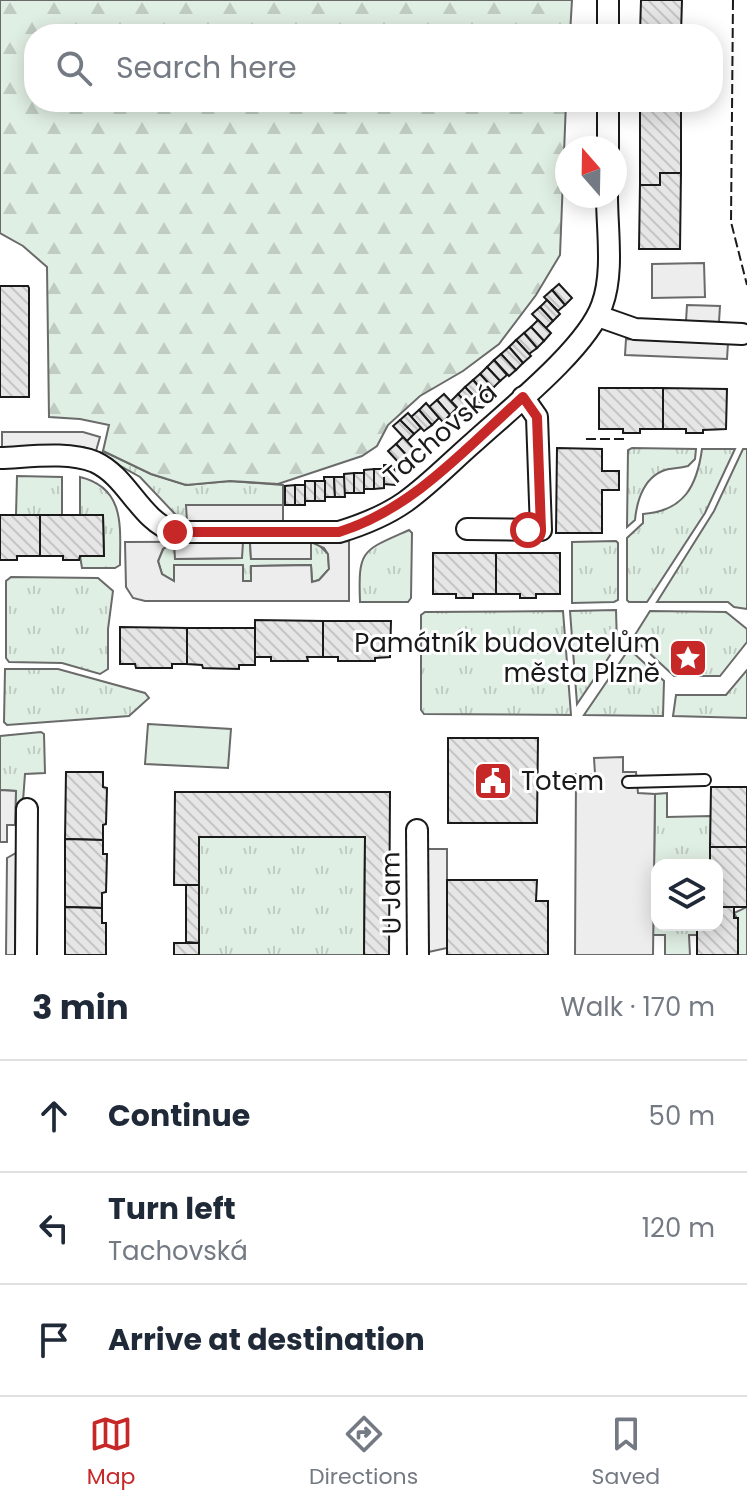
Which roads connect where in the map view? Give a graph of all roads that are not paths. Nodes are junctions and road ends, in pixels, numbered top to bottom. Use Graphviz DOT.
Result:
graph roads {
  1 [pos="608,0"];
  2 [pos="608,24"];
  3 [pos="608,112"];
  4 [pos="608,136"];
  5 [pos="607,208"];
  6 [pos="598,316"];
  7 [pos="744,334"];
  8 [pos="523,397"];
  9 [pos="0,458"];
  10 [pos="467,529"];
  11 [pos="705,780"];
  12 [pos="628,782"];
  13 [pos="27,809"];
  14 [pos="417,830"];
  15 [pos="26,955"];
  16 [pos="418,955"];
  1 -- 2 [label="street"];
  3 -- 4 [label="street"];
  5 -- 6 [label="street, Tachovská"];
  6 -- 7 [label="street"];
  6 -- 8 [label="street, Tachovská"];
  8 -- 9 [label="street, Tachovská"];
  8 -- 10 [label="street"];
  11 -- 12 [label="lane"];
  13 -- 15 [label="street"];
  14 -- 16 [label="street, U Jam"];
}
